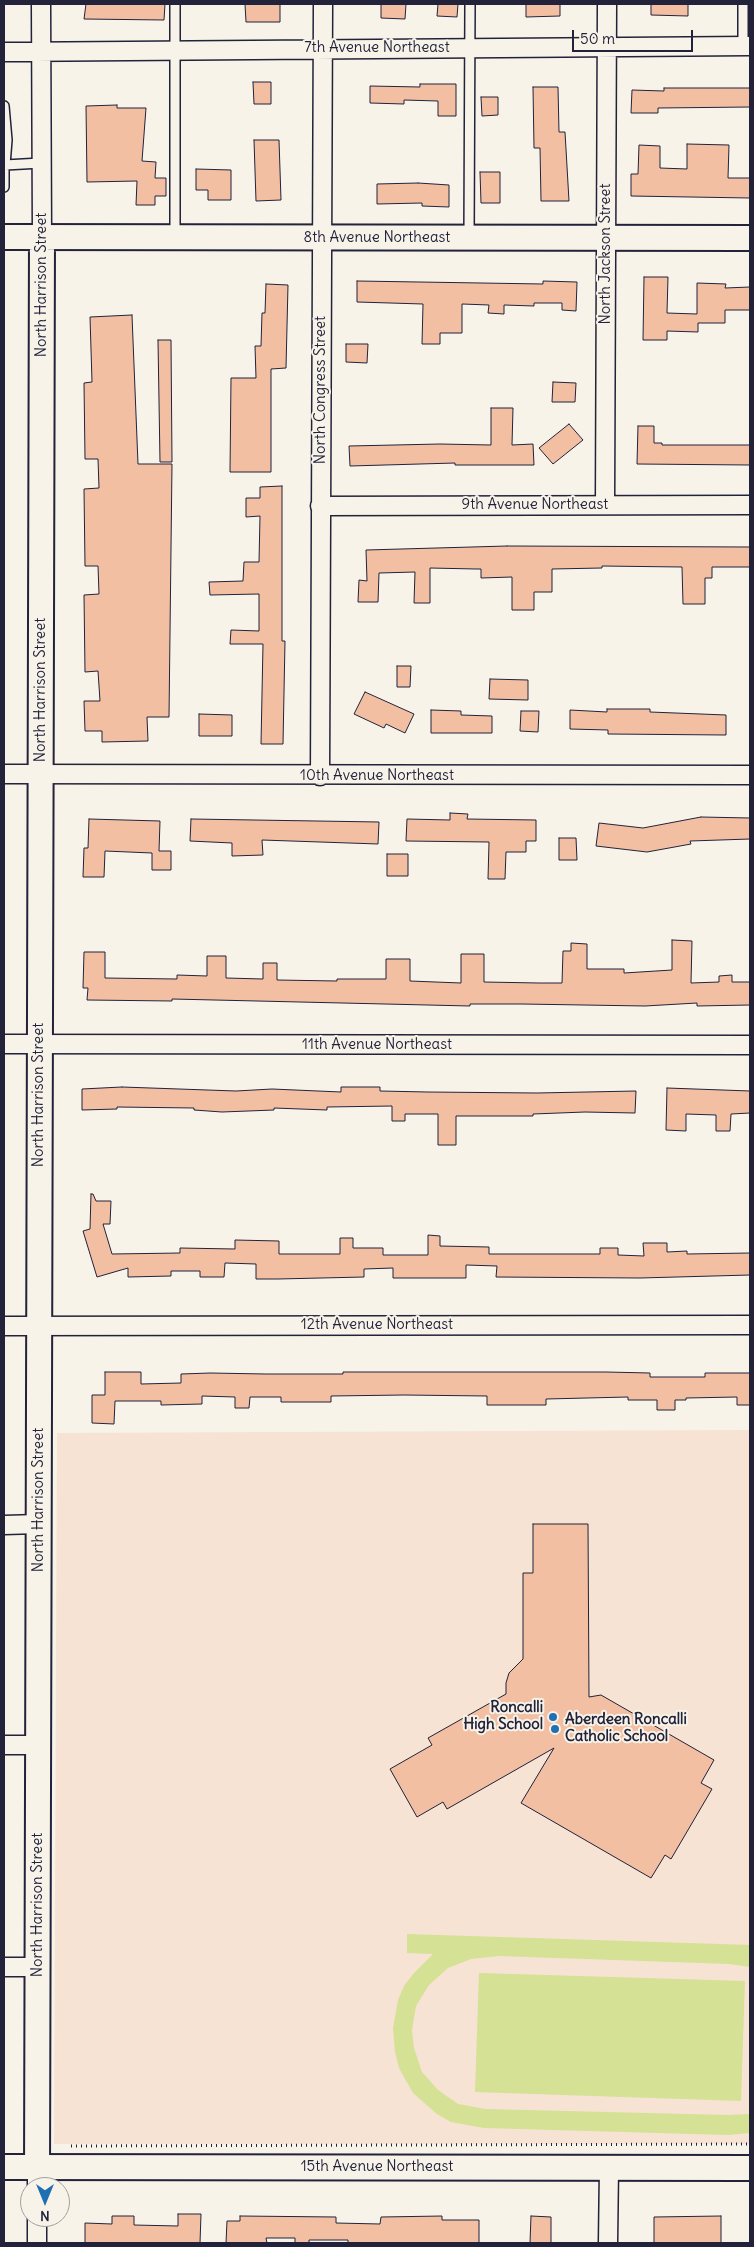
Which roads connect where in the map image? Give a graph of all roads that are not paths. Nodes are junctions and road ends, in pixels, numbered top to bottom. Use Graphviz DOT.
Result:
graph roads {
  1 [pos="42,4"];
  2 [pos="175,4"];
  3 [pos="323,4"];
  4 [pos="470,4"];
  5 [pos="606,4"];
  6 [pos="743,4"];
  7 [pos="746,46"];
  8 [pos="607,47"];
  9 [pos="323,48"];
  10 [pos="470,48"];
  11 [pos="175,50"];
  12 [pos="4,52"];
  13 [pos="41,52"];
  14 [pos="4,106"];
  15 [pos="5,140"];
  16 [pos="41,163"];
  17 [pos="4,165"];
  18 [pos="4,187"];
  19 [pos="4,237"];
  20 [pos="42,237"];
  21 [pos="175,237"];
  22 [pos="322,238"];
  23 [pos="469,238"];
  24 [pos="606,238"];
  25 [pos="750,238"];
  26 [pos="605,505"];
  27 [pos="750,505"];
  28 [pos="320,506"];
  29 [pos="4,774"];
  30 [pos="41,774"];
  31 [pos="750,775"];
  32 [pos="320,776"];
  33 [pos="4,1044"];
  34 [pos="39,1044"];
  35 [pos="750,1045"];
  36 [pos="39,1325"];
  37 [pos="750,1325"];
  38 [pos="4,1326"];
  39 [pos="4,1524"];
  40 [pos="40,1524"];
  41 [pos="4,1745"];
  42 [pos="38,1745"];
  43 [pos="4,1966"];
  44 [pos="38,1967"];
  45 [pos="4,2167"];
  46 [pos="37,2167"];
  47 [pos="608,2167"];
  48 [pos="750,2168"];
  49 [pos="37,2227"];
  50 [pos="37,2243"];
  51 [pos="608,2243"];
  1 -- 13 [label="street, North Harrison Street"];
  2 -- 11 [label="lane"];
  3 -- 9 [label="street, North Congress Street"];
  4 -- 10 [label="lane"];
  5 -- 8 [label="street, North Jackson Street"];
  6 -- 7 [label="lane"];
  7 -- 8 [label="street, 7th Avenue Northeast"];
  8 -- 10 [label="street, 7th Avenue Northeast"];
  8 -- 24 [label="street, North Jackson Street"];
  9 -- 10 [label="street, 7th Avenue Northeast"];
  9 -- 11 [label="street, 7th Avenue Northeast"];
  9 -- 22 [label="street, North Congress Street"];
  10 -- 23 [label="lane"];
  11 -- 13 [label="street, 7th Avenue Northeast"];
  11 -- 21 [label="lane"];
  12 -- 13 [label="street, 7th Avenue Northeast"];
  13 -- 16 [label="street, North Harrison Street"];
  14 -- 15 [label="lane"];
  15 -- 17 [label="lane"];
  16 -- 17 [label="lane"];
  16 -- 20 [label="street, North Harrison Street"];
  17 -- 18 [label="lane"];
  19 -- 20 [label="street, 8th Avenue Northeast"];
  20 -- 21 [label="street, 8th Avenue Northeast"];
  20 -- 30 [label="street, North Harrison Street"];
  21 -- 22 [label="street, 8th Avenue Northeast"];
  22 -- 23 [label="street, 8th Avenue Northeast"];
  22 -- 28 [label="street, North Congress Street"];
  23 -- 24 [label="street, 8th Avenue Northeast"];
  24 -- 25 [label="street, 8th Avenue Northeast"];
  24 -- 26 [label="street, North Jackson Street"];
  26 -- 27 [label="street, 9th Avenue Northeast"];
  26 -- 28 [label="street, 9th Avenue Northeast"];
  28 -- 32 [label="street, North Congress Street"];
  29 -- 30 [label="street, 10th Avenue Northeast"];
  30 -- 32 [label="street, 10th Avenue Northeast"];
  30 -- 34 [label="street, North Harrison Street"];
  31 -- 32 [label="street, 10th Avenue Northeast"];
  33 -- 34 [label="street, 11th Avenue Northeast"];
  34 -- 35 [label="street, 11th Avenue Northeast"];
  34 -- 36 [label="street, North Harrison Street"];
  36 -- 37 [label="street, 12th Avenue Northeast"];
  36 -- 38 [label="street, 12th Avenue Northeast"];
  36 -- 40 [label="street, North Harrison Street"];
  39 -- 40 [label="street"];
  40 -- 42 [label="street, North Harrison Street"];
  41 -- 42 [label="street"];
  42 -- 44 [label="street, North Harrison Street"];
  43 -- 44 [label="street"];
  44 -- 46 [label="street, North Harrison Street"];
  45 -- 46 [label="street, 15th Avenue Northeast"];
  46 -- 47 [label="street, 15th Avenue Northeast"];
  47 -- 48 [label="street, 15th Avenue Northeast"];
  47 -- 51 [label="street"];
  49 -- 50 [label="street"];
}
